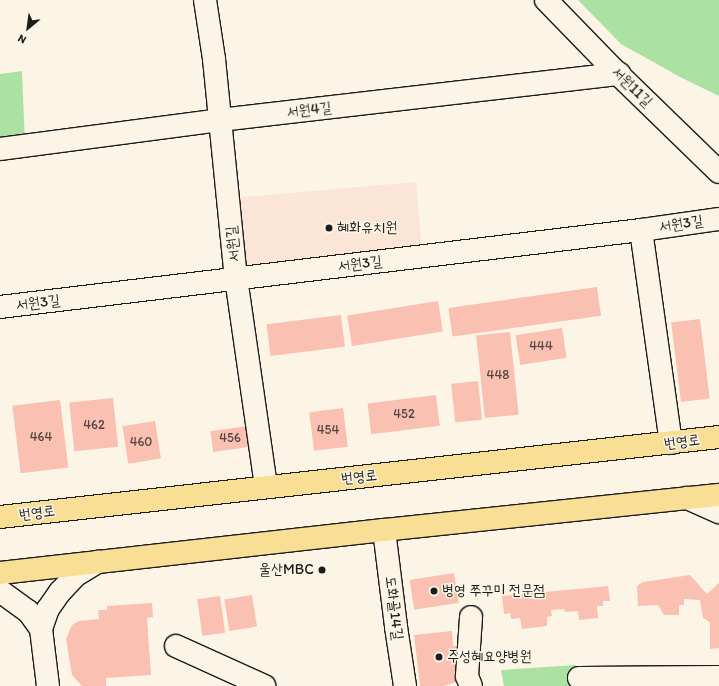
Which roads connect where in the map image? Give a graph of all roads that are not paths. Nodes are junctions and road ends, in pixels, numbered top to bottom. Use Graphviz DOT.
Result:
graph roads {
  1 [pos="205,0"];
  2 [pos="546,0"];
  3 [pos="619,74"];
  4 [pos="220,120"];
  5 [pos="0,149"];
  6 [pos="719,172"];
  7 [pos="719,219"];
  8 [pos="641,230"];
  9 [pos="236,278"];
  10 [pos="0,307"];
  11 [pos="719,437"];
  12 [pos="671,443"];
  13 [pos="266,487"];
  14 [pos="719,494"];
  15 [pos="687,498"];
  16 [pos="719,512"];
  17 [pos="0,517"];
  18 [pos="384,530"];
  19 [pos="98,562"];
  20 [pos="0,573"];
  21 [pos="0,591"];
  22 [pos="471,617"];
  23 [pos="41,629"];
  24 [pos="176,646"];
  25 [pos="719,677"];
  26 [pos="579,678"];
  27 [pos="48,686"];
  28 [pos="264,686"];
  29 [pos="405,686"];
  30 [pos="471,686"];
  1 -- 4 [label="street, 서원길"];
  2 -- 3 [label="street, 서원11길"];
  3 -- 4 [label="street, 서원4길"];
  3 -- 6 [label="street, 서원11길"];
  4 -- 5 [label="street, 서원4길"];
  4 -- 9 [label="street, 서원길"];
  7 -- 8 [label="street, 서원3길"];
  8 -- 9 [label="street, 서원3길"];
  8 -- 12 [label="street"];
  9 -- 10 [label="street, 서원3길"];
  9 -- 13 [label="street, 서원길"];
  11 -- 12 [label="main road, 번영로"];
  12 -- 13 [label="main road, 번영로"];
  13 -- 17 [label="main road, 번영로"];
  14 -- 15 [label="main road"];
  15 -- 16 [label="street"];
  15 -- 18 [label="main road"];
  18 -- 19 [label="main road"];
  18 -- 29 [label="street, 도화골14길"];
  19 -- 20 [label="main road"];
  19 -- 23 [label="street"];
  21 -- 23 [label="street"];
  22 -- 30 [label="street"];
  23 -- 27 [label="street"];
  24 -- 28 [label="street"];
  25 -- 26 [label="street"];
}
